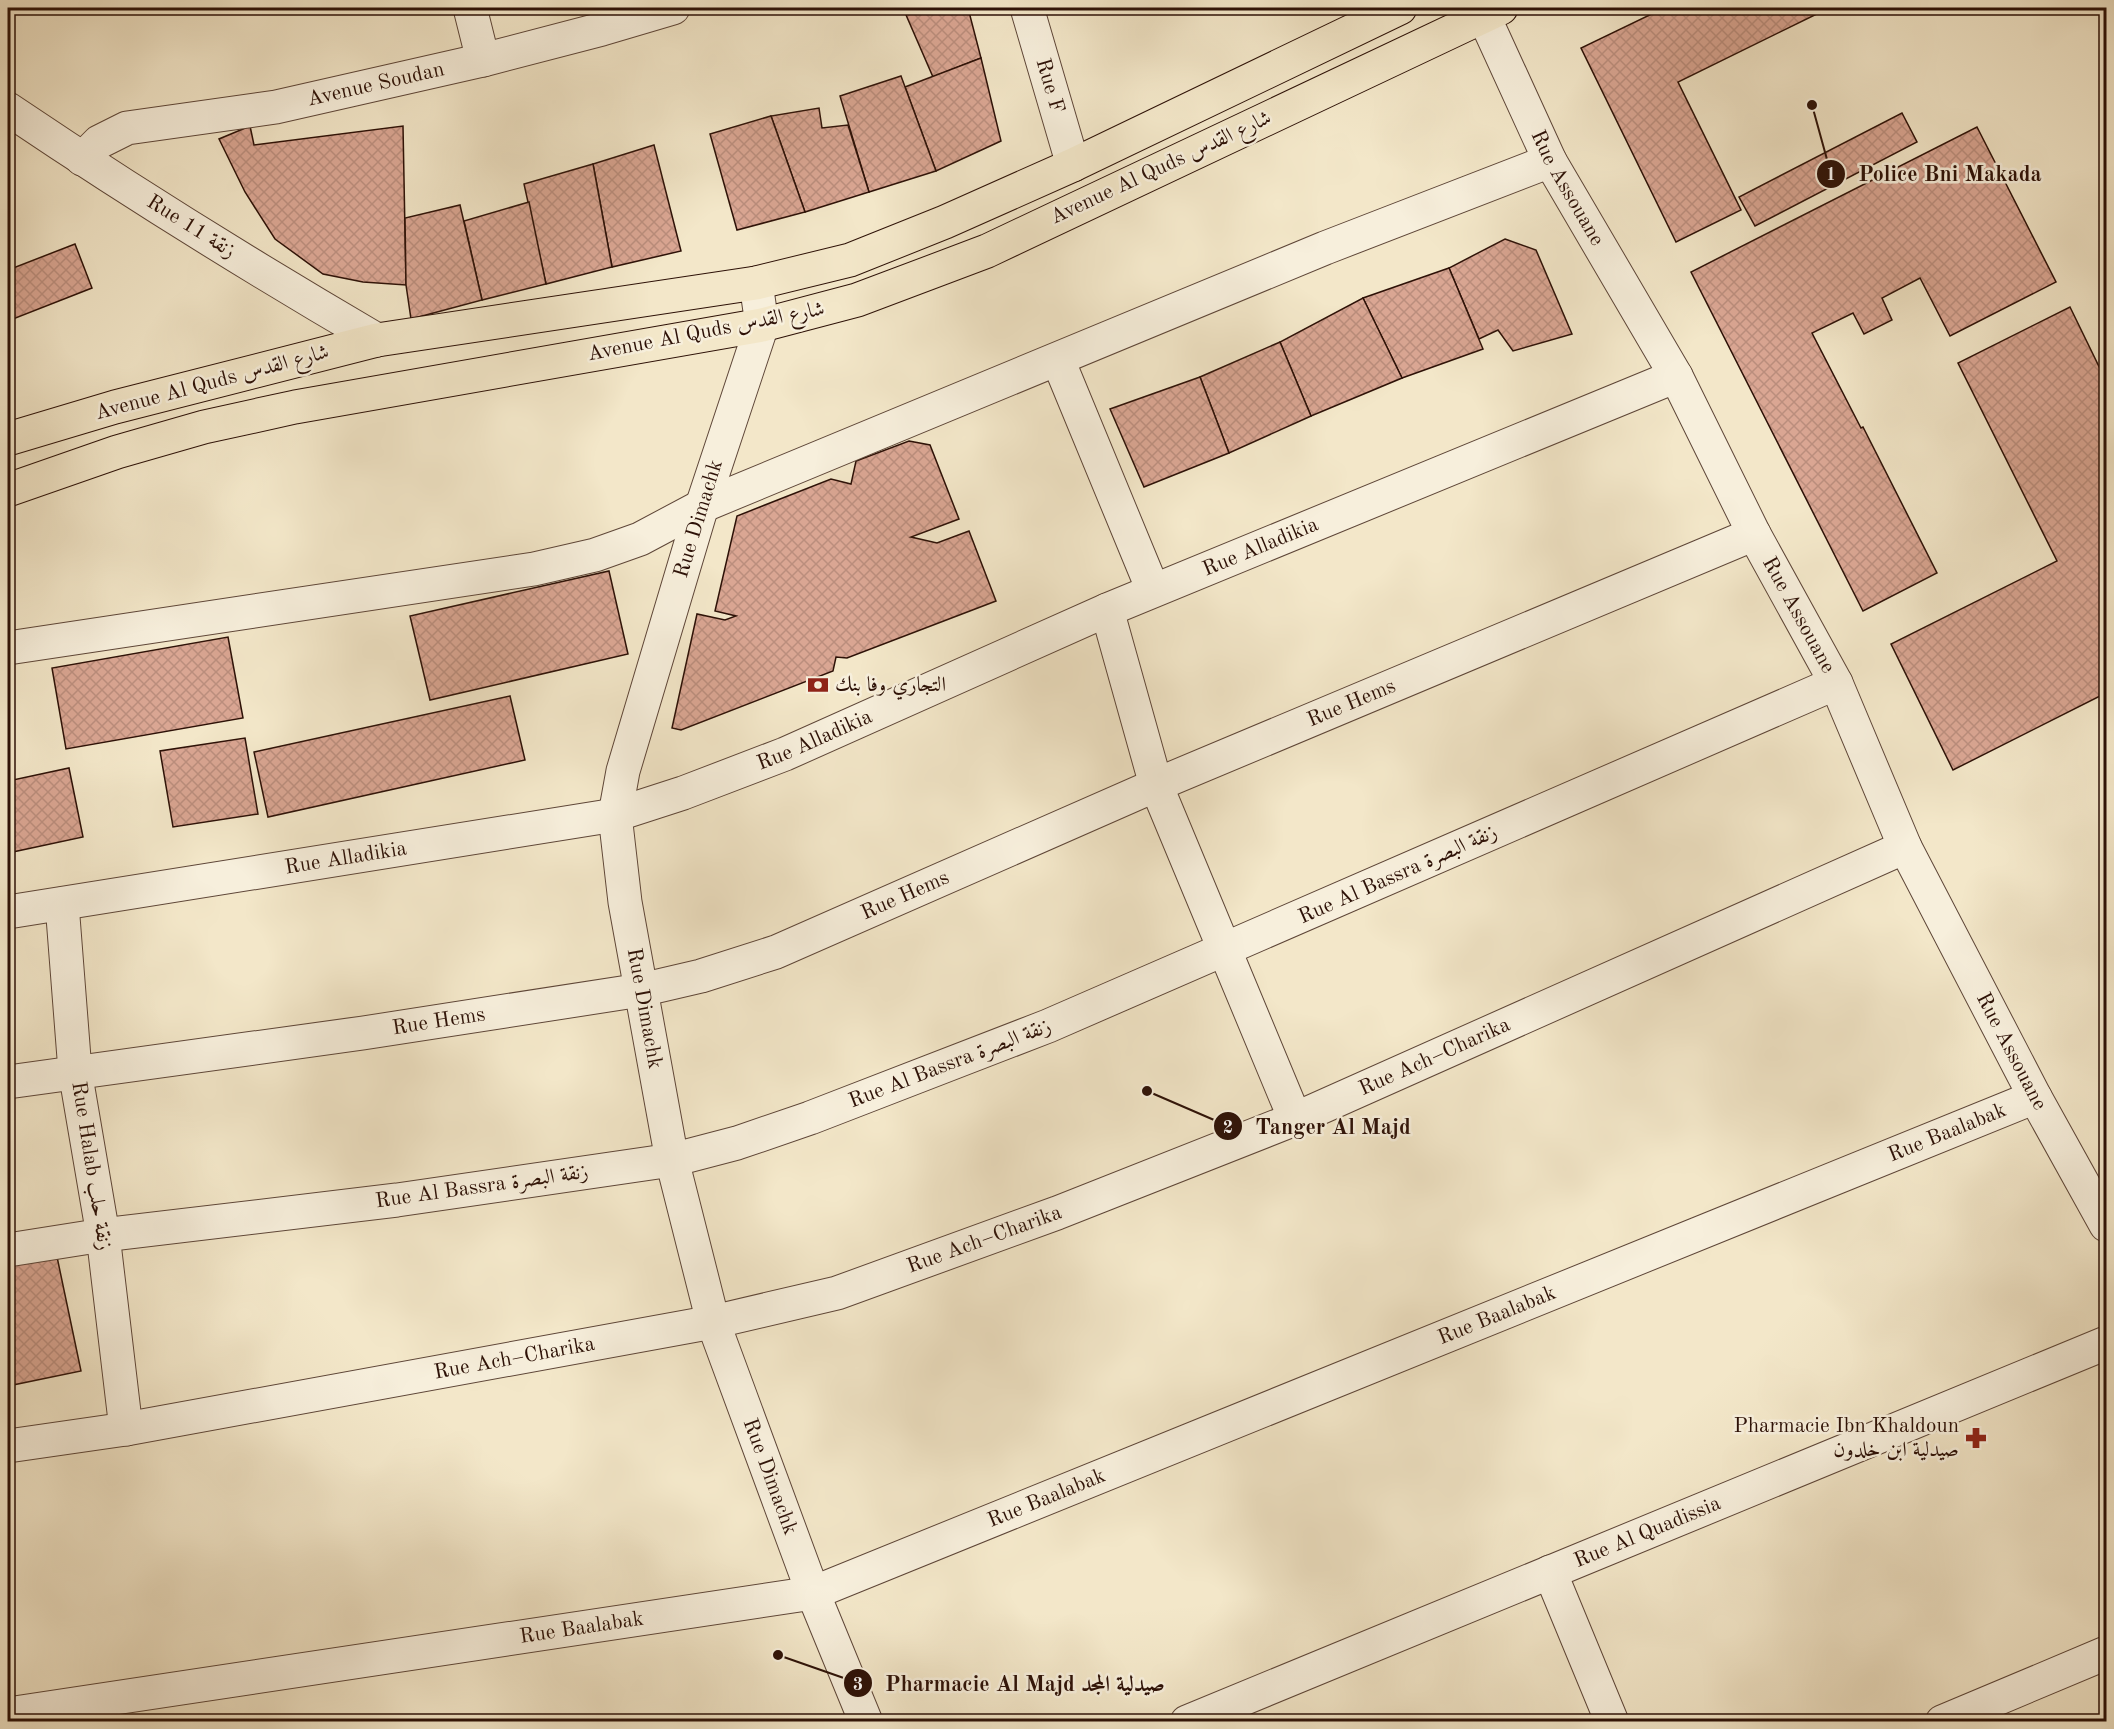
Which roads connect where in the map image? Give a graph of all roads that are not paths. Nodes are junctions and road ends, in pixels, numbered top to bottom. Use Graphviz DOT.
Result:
graph roads {
  1 [pos="470,8"];
  2 [pos="673,8"];
  3 [pos="1028,8"];
  4 [pos="1400,8"];
  5 [pos="1488,10"];
  6 [pos="483,60"];
  7 [pos="8,109"];
  8 [pos="82,159"];
  9 [pos="1550,161"];
  10 [pos="1073,165"];
  11 [pos="756,283"];
  12 [pos="762,325"];
  13 [pos="377,340"];
  14 [pos="1058,360"];
  15 [pos="1676,376"];
  16 [pos="8,439"];
  17 [pos="8,490"];
  18 [pos="702,506"];
  19 [pos="1754,534"];
  20 [pos="1153,590"];
  21 [pos="1107,610"];
  22 [pos="8,648"];
  23 [pos="1836,683"];
  24 [pos="1156,785"];
  25 [pos="615,814"];
  26 [pos="1905,847"];
  27 [pos="62,904"];
  28 [pos="8,912"];
  29 [pos="1224,950"];
  30 [pos="641,990"];
  31 [pos="75,1071"];
  32 [pos="8,1082"];
  33 [pos="2036,1097"];
  34 [pos="1295,1119"];
  35 [pos="672,1160"];
  36 [pos="2106,1225"];
  37 [pos="103,1235"];
  38 [pos="8,1250"];
  39 [pos="712,1322"];
  40 [pos="2106,1344"];
  41 [pos="126,1429"];
  42 [pos="8,1446"];
  43 [pos="1550,1572"];
  44 [pos="813,1593"];
  45 [pos="2106,1653"];
  46 [pos="8,1714"];
  47 [pos="866,1722"];
  48 [pos="1187,1722"];
  49 [pos="1612,1722"];
  50 [pos="1942,1722"];
  1 -- 6 [label="street"];
  2 -- 6 [label="street, Avenue Soudan"];
  3 -- 10 [label="street, Rue F"];
  4 -- 10 [label="main road, Avenue Al Quds شارع القدس"];
  5 -- 9 [label="street, Rue Assouane"];
  5 -- 12 [label="main road, Avenue Al Quds شارع القدس"];
  6 -- 8 [label="street, Avenue Soudan"];
  7 -- 8 [label="street, Rue 11 زنقة"];
  8 -- 13 [label="street, Rue 11 زنقة"];
  9 -- 14 [label="street"];
  9 -- 15 [label="street, Rue Assouane"];
  10 -- 11 [label="main road, Avenue Al Quds شارع القدس"];
  11 -- 12 [label="street, Rue Dimachk"];
  11 -- 13 [label="main road, Avenue Al Quds شارع القدس"];
  12 -- 17 [label="main road, Avenue Al Quds شارع القدس"];
  12 -- 18 [label="street, Rue Dimachk"];
  13 -- 16 [label="main road, Avenue Al Quds شارع القدس"];
  14 -- 18 [label="street"];
  14 -- 20 [label="street"];
  15 -- 19 [label="street, Rue Assouane"];
  15 -- 20 [label="street, Rue Alladikia"];
  18 -- 22 [label="street"];
  18 -- 25 [label="street, Rue Dimachk"];
  19 -- 23 [label="street, Rue Assouane"];
  19 -- 24 [label="street, Rue Hems"];
  20 -- 21 [label="street, Rue Alladikia"];
  21 -- 24 [label="street"];
  21 -- 25 [label="street, Rue Alladikia"];
  23 -- 26 [label="street, Rue Assouane"];
  23 -- 29 [label="street, Rue Al Bassra زنقة البصرة"];
  24 -- 29 [label="street"];
  24 -- 30 [label="street, Rue Hems"];
  25 -- 27 [label="street, Rue Alladikia"];
  25 -- 30 [label="street, Rue Dimachk"];
  26 -- 33 [label="street, Rue Assouane"];
  26 -- 34 [label="street, Rue Ach–Charika"];
  27 -- 28 [label="street, Rue Alladikia"];
  27 -- 31 [label="street, Rue Halab زنقة حلب"];
  29 -- 34 [label="street"];
  29 -- 35 [label="street, Rue Al Bassra زنقة البصرة"];
  30 -- 31 [label="street, Rue Hems"];
  30 -- 35 [label="street, Rue Dimachk"];
  31 -- 32 [label="street, Rue Hems"];
  31 -- 37 [label="street, Rue Halab زنقة حلب"];
  33 -- 36 [label="street, Rue Assouane"];
  33 -- 44 [label="street, Rue Baalabak"];
  34 -- 39 [label="street, Rue Ach–Charika"];
  35 -- 37 [label="street, Rue Al Bassra زنقة البصرة"];
  35 -- 39 [label="street, Rue Dimachk"];
  37 -- 38 [label="street, Rue Al Bassra زنقة البصرة"];
  37 -- 41 [label="street, Rue Halab زنقة حلب"];
  39 -- 41 [label="street, Rue Ach–Charika"];
  39 -- 44 [label="street, Rue Dimachk"];
  40 -- 43 [label="street, Rue Al Quadissia"];
  41 -- 42 [label="street, Rue Ach–Charika"];
  43 -- 48 [label="street, Rue Al Quadissia"];
  43 -- 49 [label="street"];
  44 -- 46 [label="street, Rue Baalabak"];
  44 -- 47 [label="street, Rue Dimachk"];
  45 -- 50 [label="street"];
}
